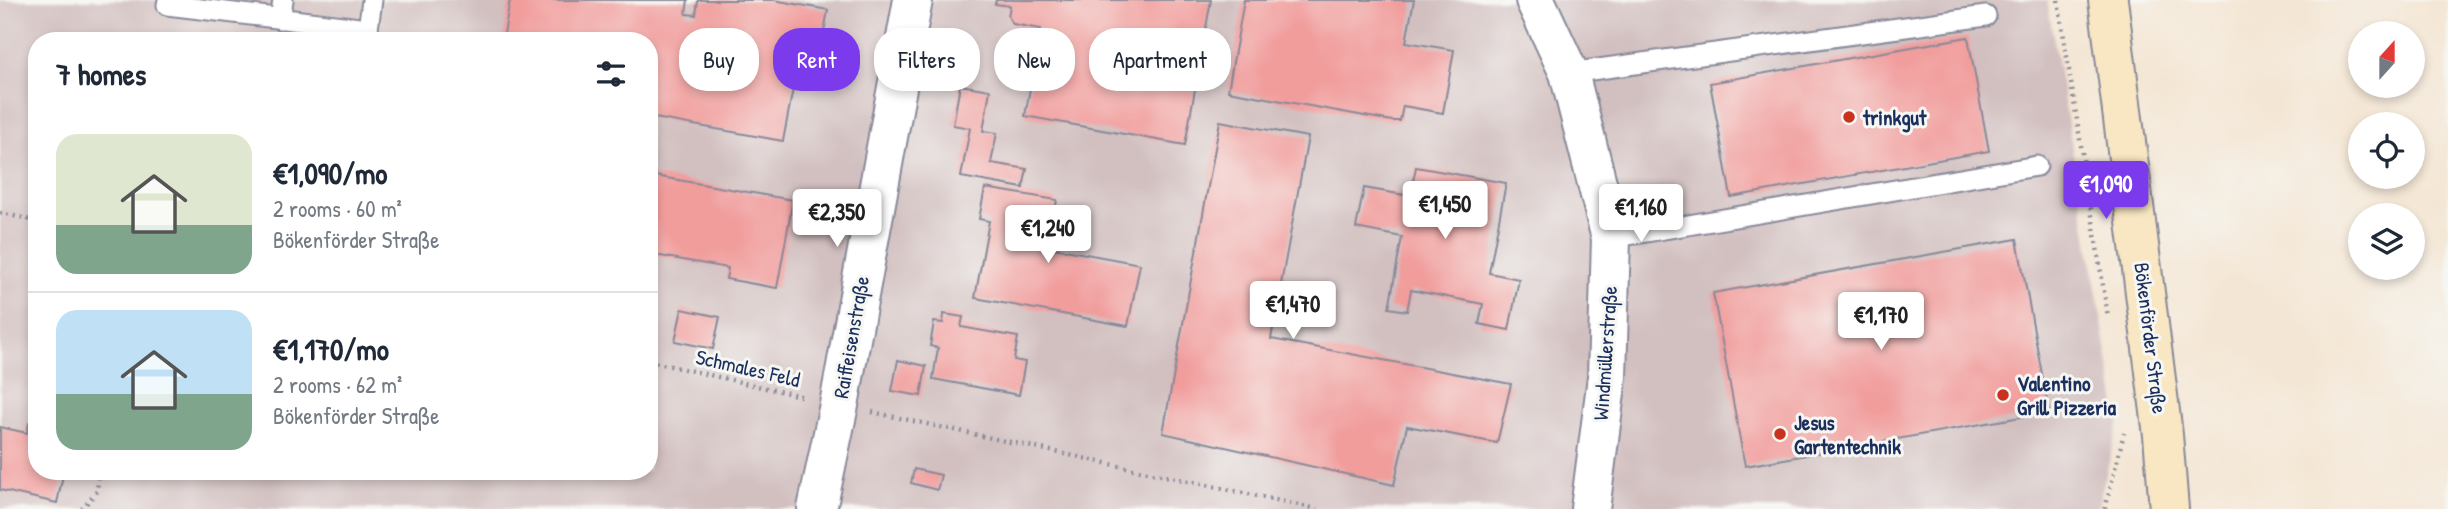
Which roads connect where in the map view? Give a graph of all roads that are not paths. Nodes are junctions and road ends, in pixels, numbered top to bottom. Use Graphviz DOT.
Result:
graph roads {
  1 [pos="168,0"];
  2 [pos="372,0"];
  3 [pos="913,0"];
  4 [pos="1535,0"];
  5 [pos="2108,0"];
  6 [pos="281,9"];
  7 [pos="1986,16"];
  8 [pos="1569,73"];
  9 [pos="2037,166"];
  10 [pos="1611,238"];
  11 [pos="817,509"];
  12 [pos="1590,509"];
  13 [pos="2169,509"];
  1 -- 6 [label="lane"];
  2 -- 6 [label="lane"];
  3 -- 11 [label="street, Raiffeisenstraße"];
  4 -- 8 [label="street, Windmüllerstraße"];
  5 -- 13 [label="main road, Bökenförder Straße"];
  7 -- 8 [label="lane"];
  8 -- 10 [label="street, Windmüllerstraße"];
  9 -- 10 [label="lane"];
  10 -- 12 [label="street, Windmüllerstraße"];
}
